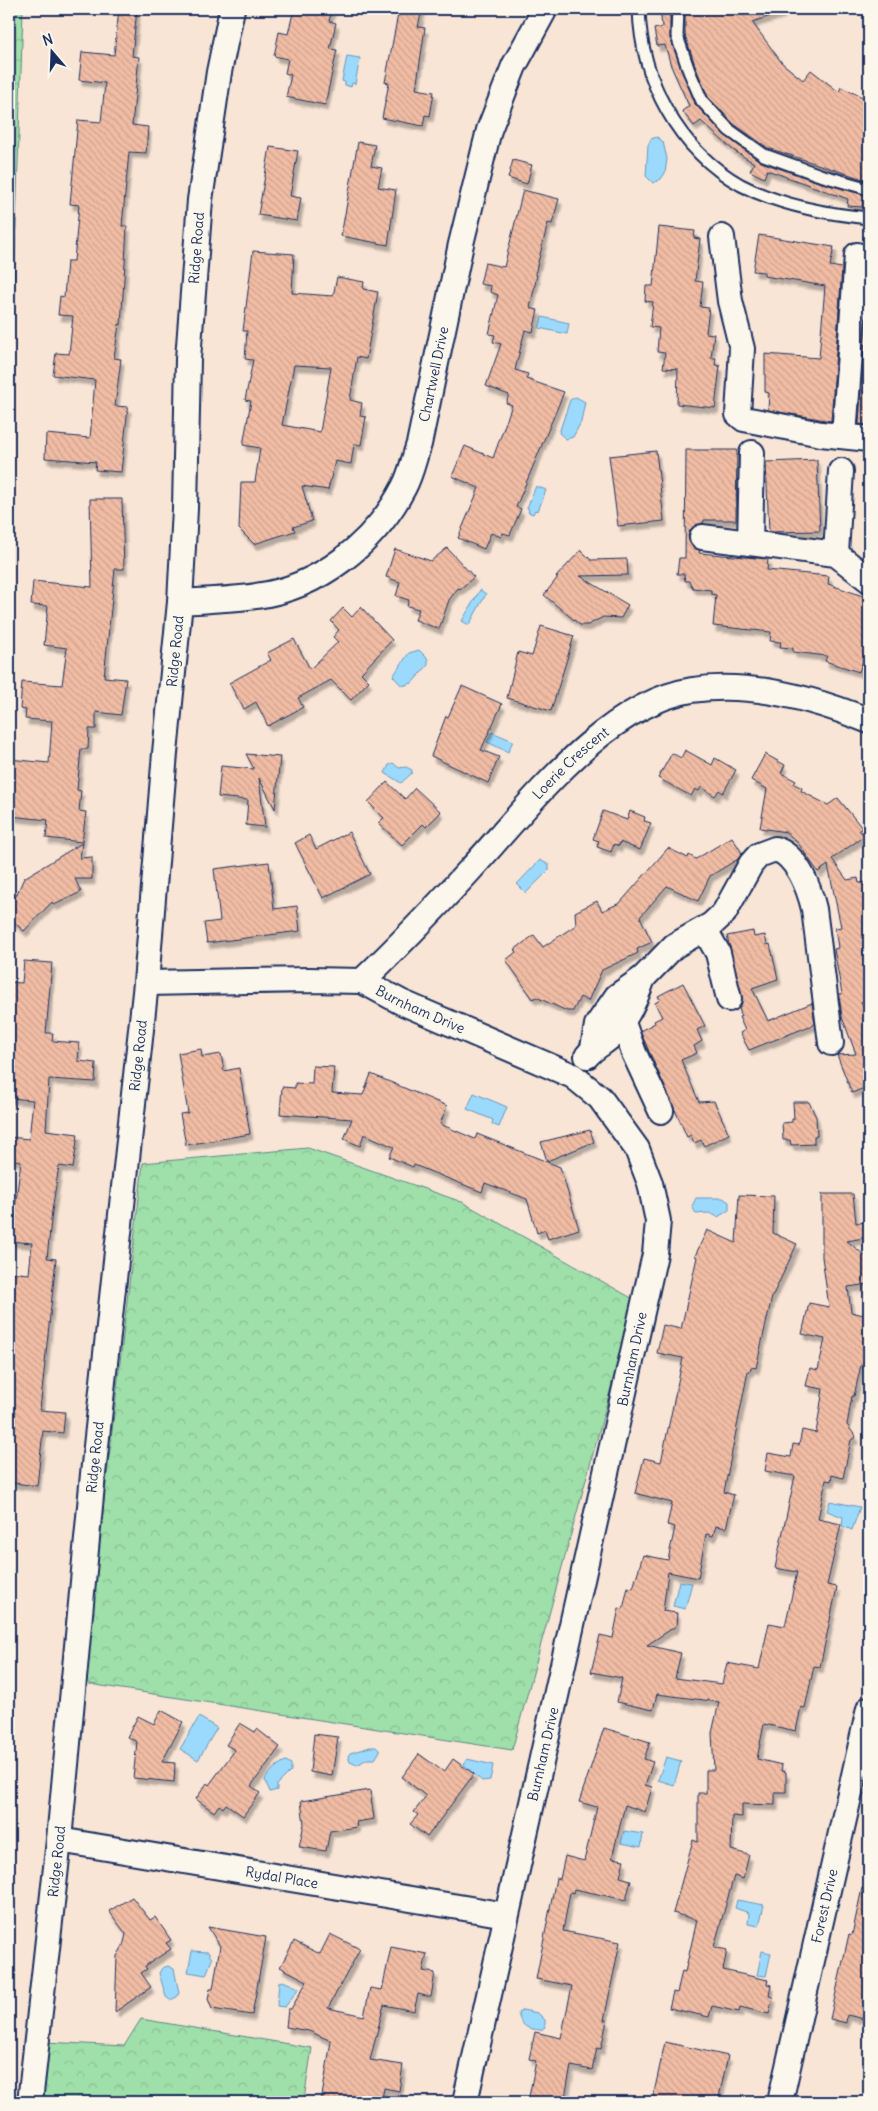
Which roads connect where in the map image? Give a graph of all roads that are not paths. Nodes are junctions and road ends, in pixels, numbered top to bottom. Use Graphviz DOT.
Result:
graph roads {
  1 [pos="232,9"];
  2 [pos="545,9"];
  3 [pos="639,9"];
  4 [pos="678,9"];
  5 [pos="869,189"];
  6 [pos="869,218"];
  7 [pos="722,237"];
  8 [pos="857,255"];
  9 [pos="844,436"];
  10 [pos="869,439"];
  11 [pos="752,453"];
  12 [pos="841,471"];
  13 [pos="702,537"];
  14 [pos="750,543"];
  15 [pos="836,554"];
  16 [pos="869,580"];
  17 [pos="180,602"];
  18 [pos="862,715"];
  19 [pos="705,930"];
  20 [pos="362,981"];
  21 [pos="146,983"];
  22 [pos="729,999"];
  23 [pos="614,1015"];
  24 [pos="831,1043"];
  25 [pos="573,1076"];
  26 [pos="662,1111"];
  27 [pos="869,1709"];
  28 [pos="59,1840"];
  29 [pos="506,1915"];
  30 [pos="30,2102"];
  31 [pos="465,2102"];
  32 [pos="780,2102"];
  1 -- 17 [label="street, Ridge Road"];
  2 -- 17 [label="street, Chartwell Drive"];
  3 -- 6 [label="lane"];
  4 -- 5 [label="lane"];
  7 -- 9 [label="street"];
  8 -- 9 [label="street"];
  9 -- 10 [label="street"];
  11 -- 14 [label="street"];
  12 -- 15 [label="street"];
  13 -- 14 [label="street"];
  14 -- 15 [label="street"];
  15 -- 16 [label="street"];
  17 -- 21 [label="street, Ridge Road"];
  18 -- 20 [label="street, Loerie Crescent"];
  19 -- 22 [label="street"];
  19 -- 23 [label="street"];
  19 -- 24 [label="street"];
  20 -- 21 [label="street, Burnham Drive"];
  20 -- 25 [label="street, Burnham Drive"];
  21 -- 28 [label="street, Ridge Road"];
  23 -- 25 [label="street"];
  23 -- 26 [label="street"];
  25 -- 29 [label="street, Burnham Drive"];
  27 -- 32 [label="street, Forest Drive"];
  28 -- 29 [label="street, Rydal Place"];
  28 -- 30 [label="street, Ridge Road"];
  29 -- 31 [label="street, Burnham Drive"];
}
